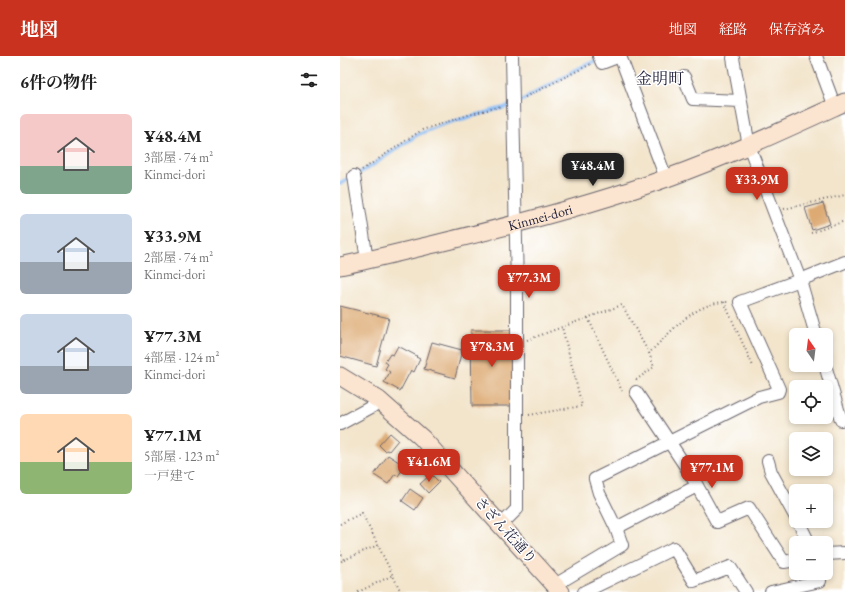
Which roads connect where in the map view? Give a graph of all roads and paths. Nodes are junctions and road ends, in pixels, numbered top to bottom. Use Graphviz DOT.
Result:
graph roads {
  1 [pos="512,56"];
  2 [pos="816,56"];
  3 [pos="599,58"];
  4 [pos="733,58"];
  5 [pos="684,77"];
  6 [pos="740,101"];
  7 [pos="513,103"];
  8 [pos="840,105"];
  9 [pos="749,146"];
  10 [pos="354,176"];
  11 [pos="666,178"];
  12 [pos="845,195"];
  13 [pos="782,209"];
  14 [pos="845,221"];
  15 [pos="516,224"];
  16 [pos="811,233"];
  17 [pos="367,260"];
  18 [pos="845,262"];
  19 [pos="340,266"];
  20 [pos="800,280"];
  21 [pos="724,302"];
  22 [pos="740,302"];
  23 [pos="588,318"];
  24 [pos="562,327"];
  25 [pos="814,328"];
  26 [pos="517,344"];
  27 [pos="649,353"];
  28 [pos="753,366"];
  29 [pos="827,372"];
  30 [pos="340,376"];
  31 [pos="622,391"];
  32 [pos="636,392"];
  33 [pos="379,400"];
  34 [pos="517,417"];
  35 [pos="845,419"];
  36 [pos="340,424"];
  37 [pos="669,442"];
  38 [pos="768,461"];
  39 [pos="697,486"];
  40 [pos="789,505"];
  41 [pos="340,524"];
  42 [pos="501,525"];
  43 [pos="616,528"];
  44 [pos="378,545"];
  45 [pos="340,551"];
  46 [pos="845,553"];
  47 [pos="833,554"];
  48 [pos="344,560"];
  49 [pos="789,561"];
  50 [pos="340,562"];
  51 [pos="393,575"];
  52 [pos="820,580"];
  53 [pos="558,588"];
  54 [pos="358,592"];
  55 [pos="401,592"];
  56 [pos="584,592"];
  57 [pos="746,592"];
  58 [pos="771,592"];
  1 -- 7 [label="street"];
  2 -- 8 [label="street"];
  3 -- 7 [label="path"];
  3 -- 11 [label="street"];
  4 -- 6 [label="street"];
  5 -- 6 [label="street"];
  6 -- 9 [label="street"];
  7 -- 10 [label="path"];
  7 -- 15 [label="street"];
  8 -- 9 [label="street, Kinmei-dori"];
  9 -- 11 [label="street, Kinmei-dori"];
  9 -- 20 [label="street"];
  10 -- 17 [label="street"];
  11 -- 15 [label="street, Kinmei-dori"];
  12 -- 13 [label="path"];
  14 -- 16 [label="path"];
  15 -- 17 [label="street, Kinmei-dori"];
  15 -- 26 [label="street"];
  17 -- 19 [label="street, Kinmei-dori"];
  18 -- 20 [label="street"];
  20 -- 22 [label="street"];
  20 -- 25 [label="street"];
  21 -- 22 [label="path"];
  21 -- 27 [label="path"];
  21 -- 28 [label="path"];
  22 -- 37 [label="street"];
  23 -- 24 [label="path"];
  23 -- 27 [label="path"];
  23 -- 31 [label="path"];
  24 -- 26 [label="path"];
  24 -- 34 [label="path"];
  26 -- 34 [label="street"];
  27 -- 32 [label="path"];
  29 -- 35 [label="street"];
  30 -- 33 [label="street, さざん花通り"];
  32 -- 37 [label="street"];
  33 -- 36 [label="street"];
  33 -- 42 [label="street, さざん花通り"];
  34 -- 42 [label="street"];
  37 -- 39 [label="street"];
  37 -- 43 [label="street"];
  38 -- 40 [label="street"];
  39 -- 43 [label="street"];
  39 -- 49 [label="street"];
  41 -- 44 [label="path"];
  42 -- 53 [label="street, さざん花通り"];
  43 -- 53 [label="street"];
  44 -- 48 [label="path"];
  44 -- 51 [label="path"];
  45 -- 48 [label="path"];
  46 -- 47 [label="street"];
  48 -- 50 [label="path"];
  51 -- 54 [label="path"];
  51 -- 55 [label="path"];
  52 -- 58 [label="street"];
  56 -- 57 [label="street"];
}
